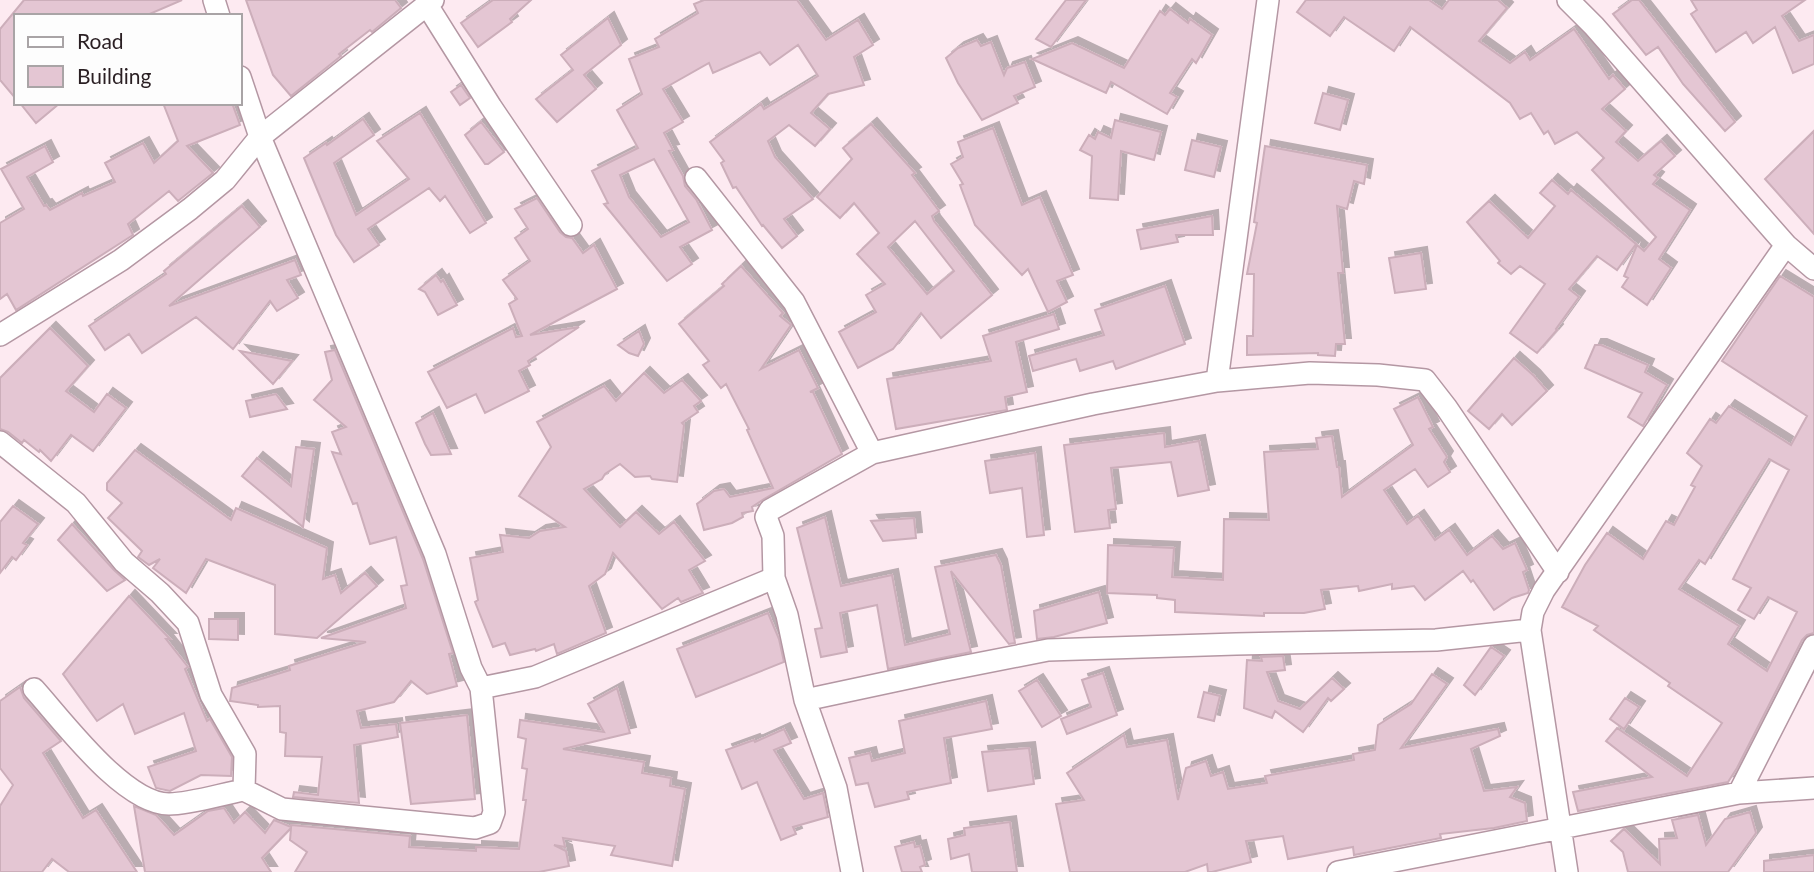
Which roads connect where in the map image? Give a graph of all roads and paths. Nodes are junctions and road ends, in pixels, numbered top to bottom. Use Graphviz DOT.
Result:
graph roads {
  1 [pos="1268,0"];
  2 [pos="1568,0"];
  3 [pos="430,3"];
  4 [pos="242,83"];
  5 [pos="260,137"];
  6 [pos="696,178"];
  7 [pos="571,225"];
  8 [pos="1786,245"];
  9 [pos="1814,269"];
  10 [pos="0,335"];
  11 [pos="1217,382"];
  12 [pos="0,442"];
  13 [pos="872,453"];
  14 [pos="1558,572"];
  15 [pos="774,578"];
  16 [pos="1530,630"];
  17 [pos="1814,646"];
  18 [pos="481,688"];
  19 [pos="34,689"];
  20 [pos="805,700"];
  21 [pos="1814,788"];
  22 [pos="244,790"];
  23 [pos="1739,793"];
  24 [pos="1559,827"];
  25 [pos="852,872"];
  26 [pos="1338,872"];
  27 [pos="1567,872"];
  1 -- 11 [label="street"];
  2 -- 8 [label="street"];
  3 -- 5 [label="street"];
  3 -- 7 [label="street"];
  4 -- 5 [label="street"];
  5 -- 10 [label="street"];
  5 -- 18 [label="street"];
  6 -- 13 [label="street"];
  8 -- 9 [label="street"];
  8 -- 14 [label="street"];
  11 -- 13 [label="street"];
  11 -- 14 [label="street"];
  12 -- 22 [label="street"];
  13 -- 15 [label="street"];
  14 -- 16 [label="street"];
  15 -- 18 [label="street"];
  15 -- 20 [label="street"];
  16 -- 20 [label="street"];
  16 -- 24 [label="street"];
  17 -- 23 [label="street"];
  18 -- 22 [label="street"];
  19 -- 22 [label="street"];
  20 -- 25 [label="street"];
  21 -- 23 [label="street"];
  23 -- 24 [label="street"];
  24 -- 26 [label="street"];
  24 -- 27 [label="street"];
}
